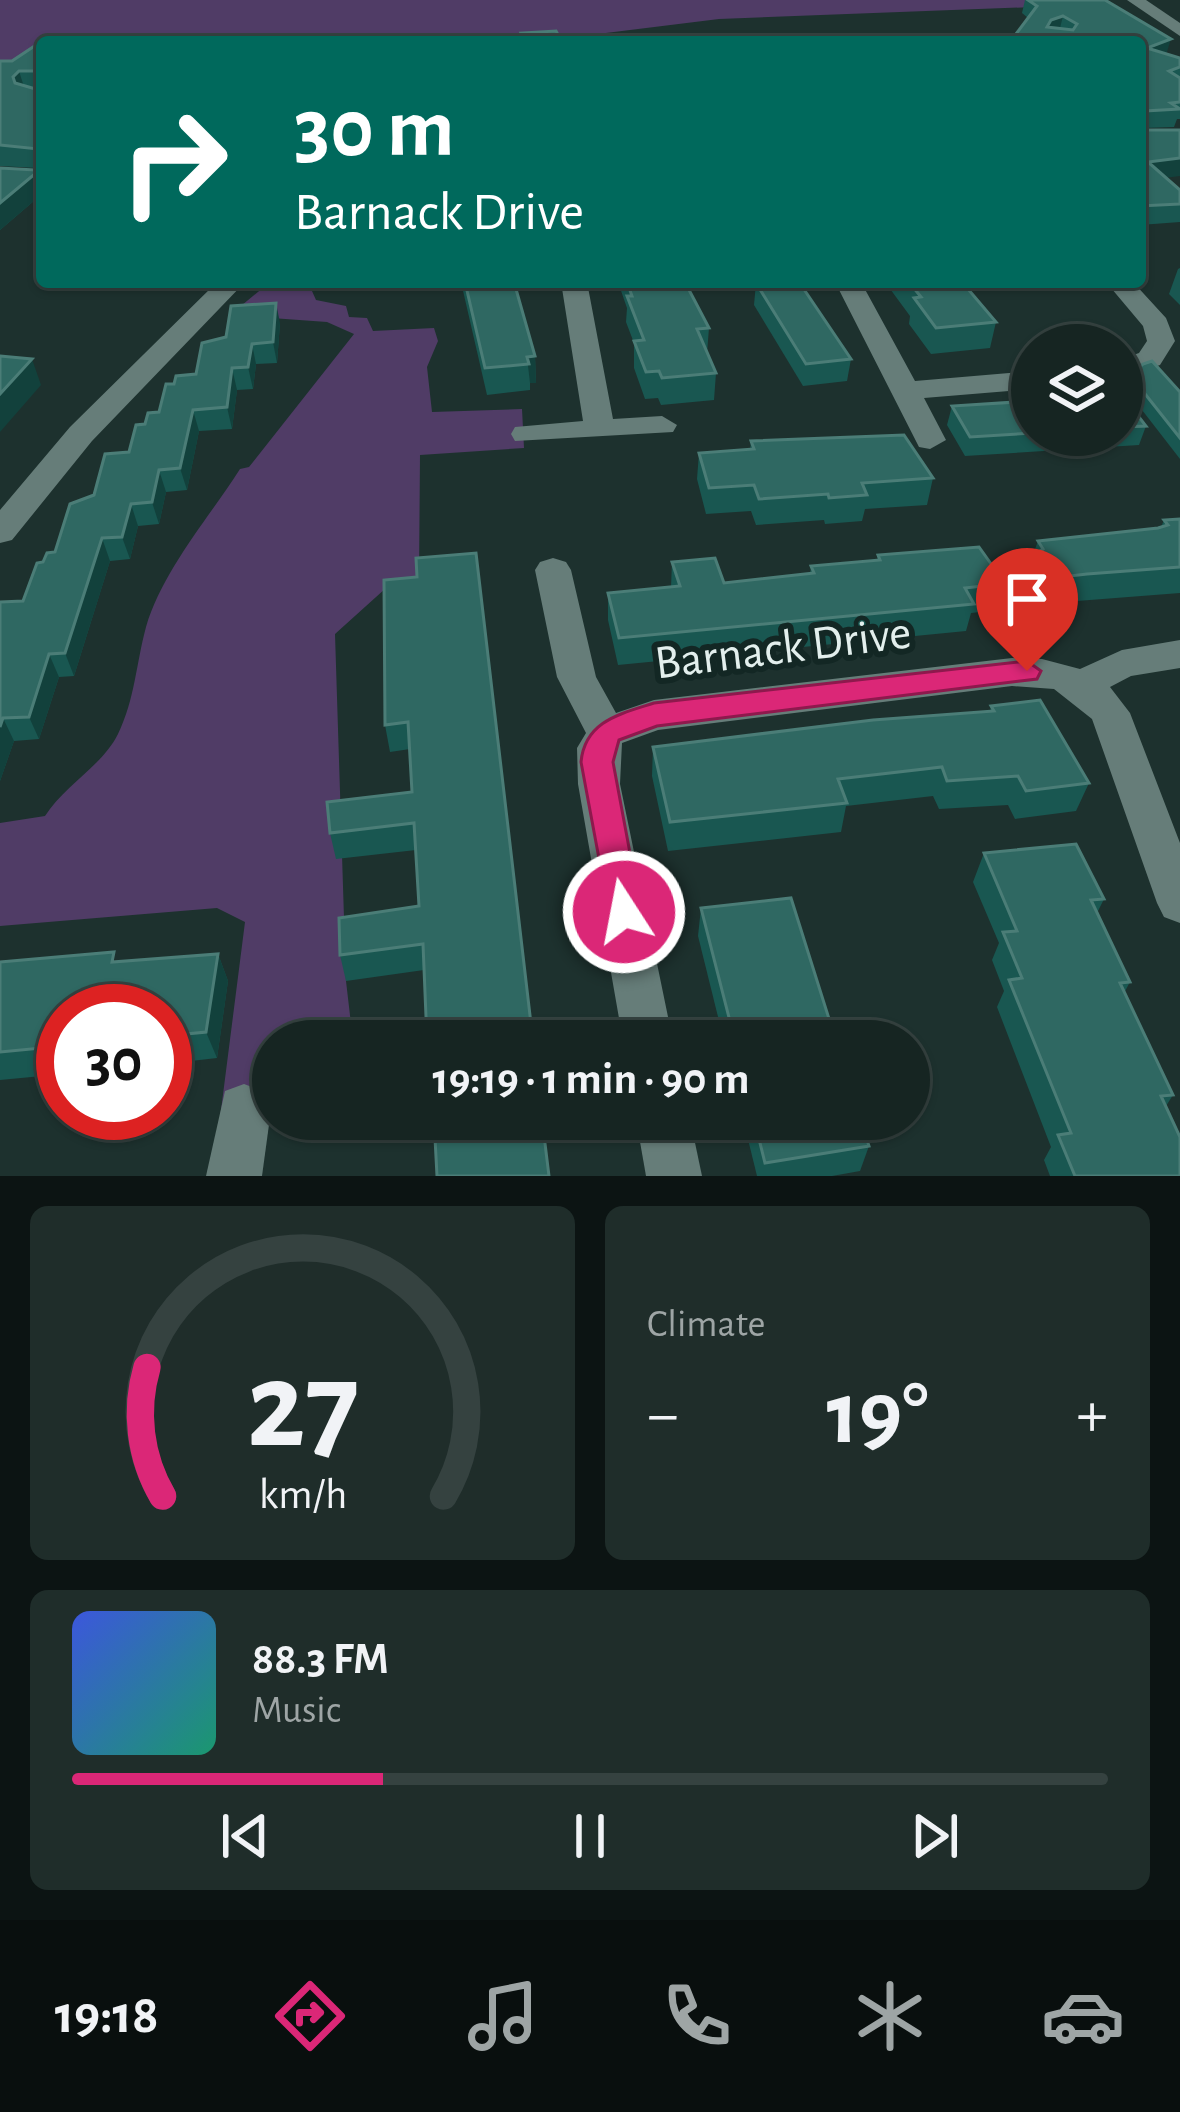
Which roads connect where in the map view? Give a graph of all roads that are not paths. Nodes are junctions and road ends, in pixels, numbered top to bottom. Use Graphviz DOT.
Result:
graph roads {
  1 [pos="1135,0"];
  2 [pos="1180,31"];
  3 [pos="226,288"];
  4 [pos="575,288"];
  5 [pos="851,288"];
  6 [pos="1124,288"];
  7 [pos="1143,362"];
  8 [pos="1011,382"];
  9 [pos="906,391"];
  10 [pos="662,424"];
  11 [pos="600,429"];
  12 [pos="526,434"];
  13 [pos="930,440"];
  14 [pos="0,532"];
  15 [pos="553,570"];
  16 [pos="1180,654"];
  17 [pos="1083,684"];
  18 [pos="608,732"];
  19 [pos="1180,903"];
  20 [pos="644,1020"];
  21 [pos="244,1110"];
  22 [pos="667,1140"];
  23 [pos="234,1176"];
  24 [pos="674,1176"];
  1 -- 2 [label="street"];
  3 -- 14 [label="street"];
  4 -- 11 [label="street"];
  5 -- 9 [label="street"];
  6 -- 7 [label="street"];
  8 -- 9 [label="street"];
  9 -- 13 [label="street"];
  10 -- 11 [label="street"];
  11 -- 12 [label="street"];
  15 -- 18 [label="street"];
  16 -- 17 [label="street"];
  17 -- 18 [label="street, Barnack Drive"];
  17 -- 19 [label="street"];
  18 -- 20 [label="street"];
  21 -- 23 [label="street"];
  22 -- 24 [label="street"];
}
